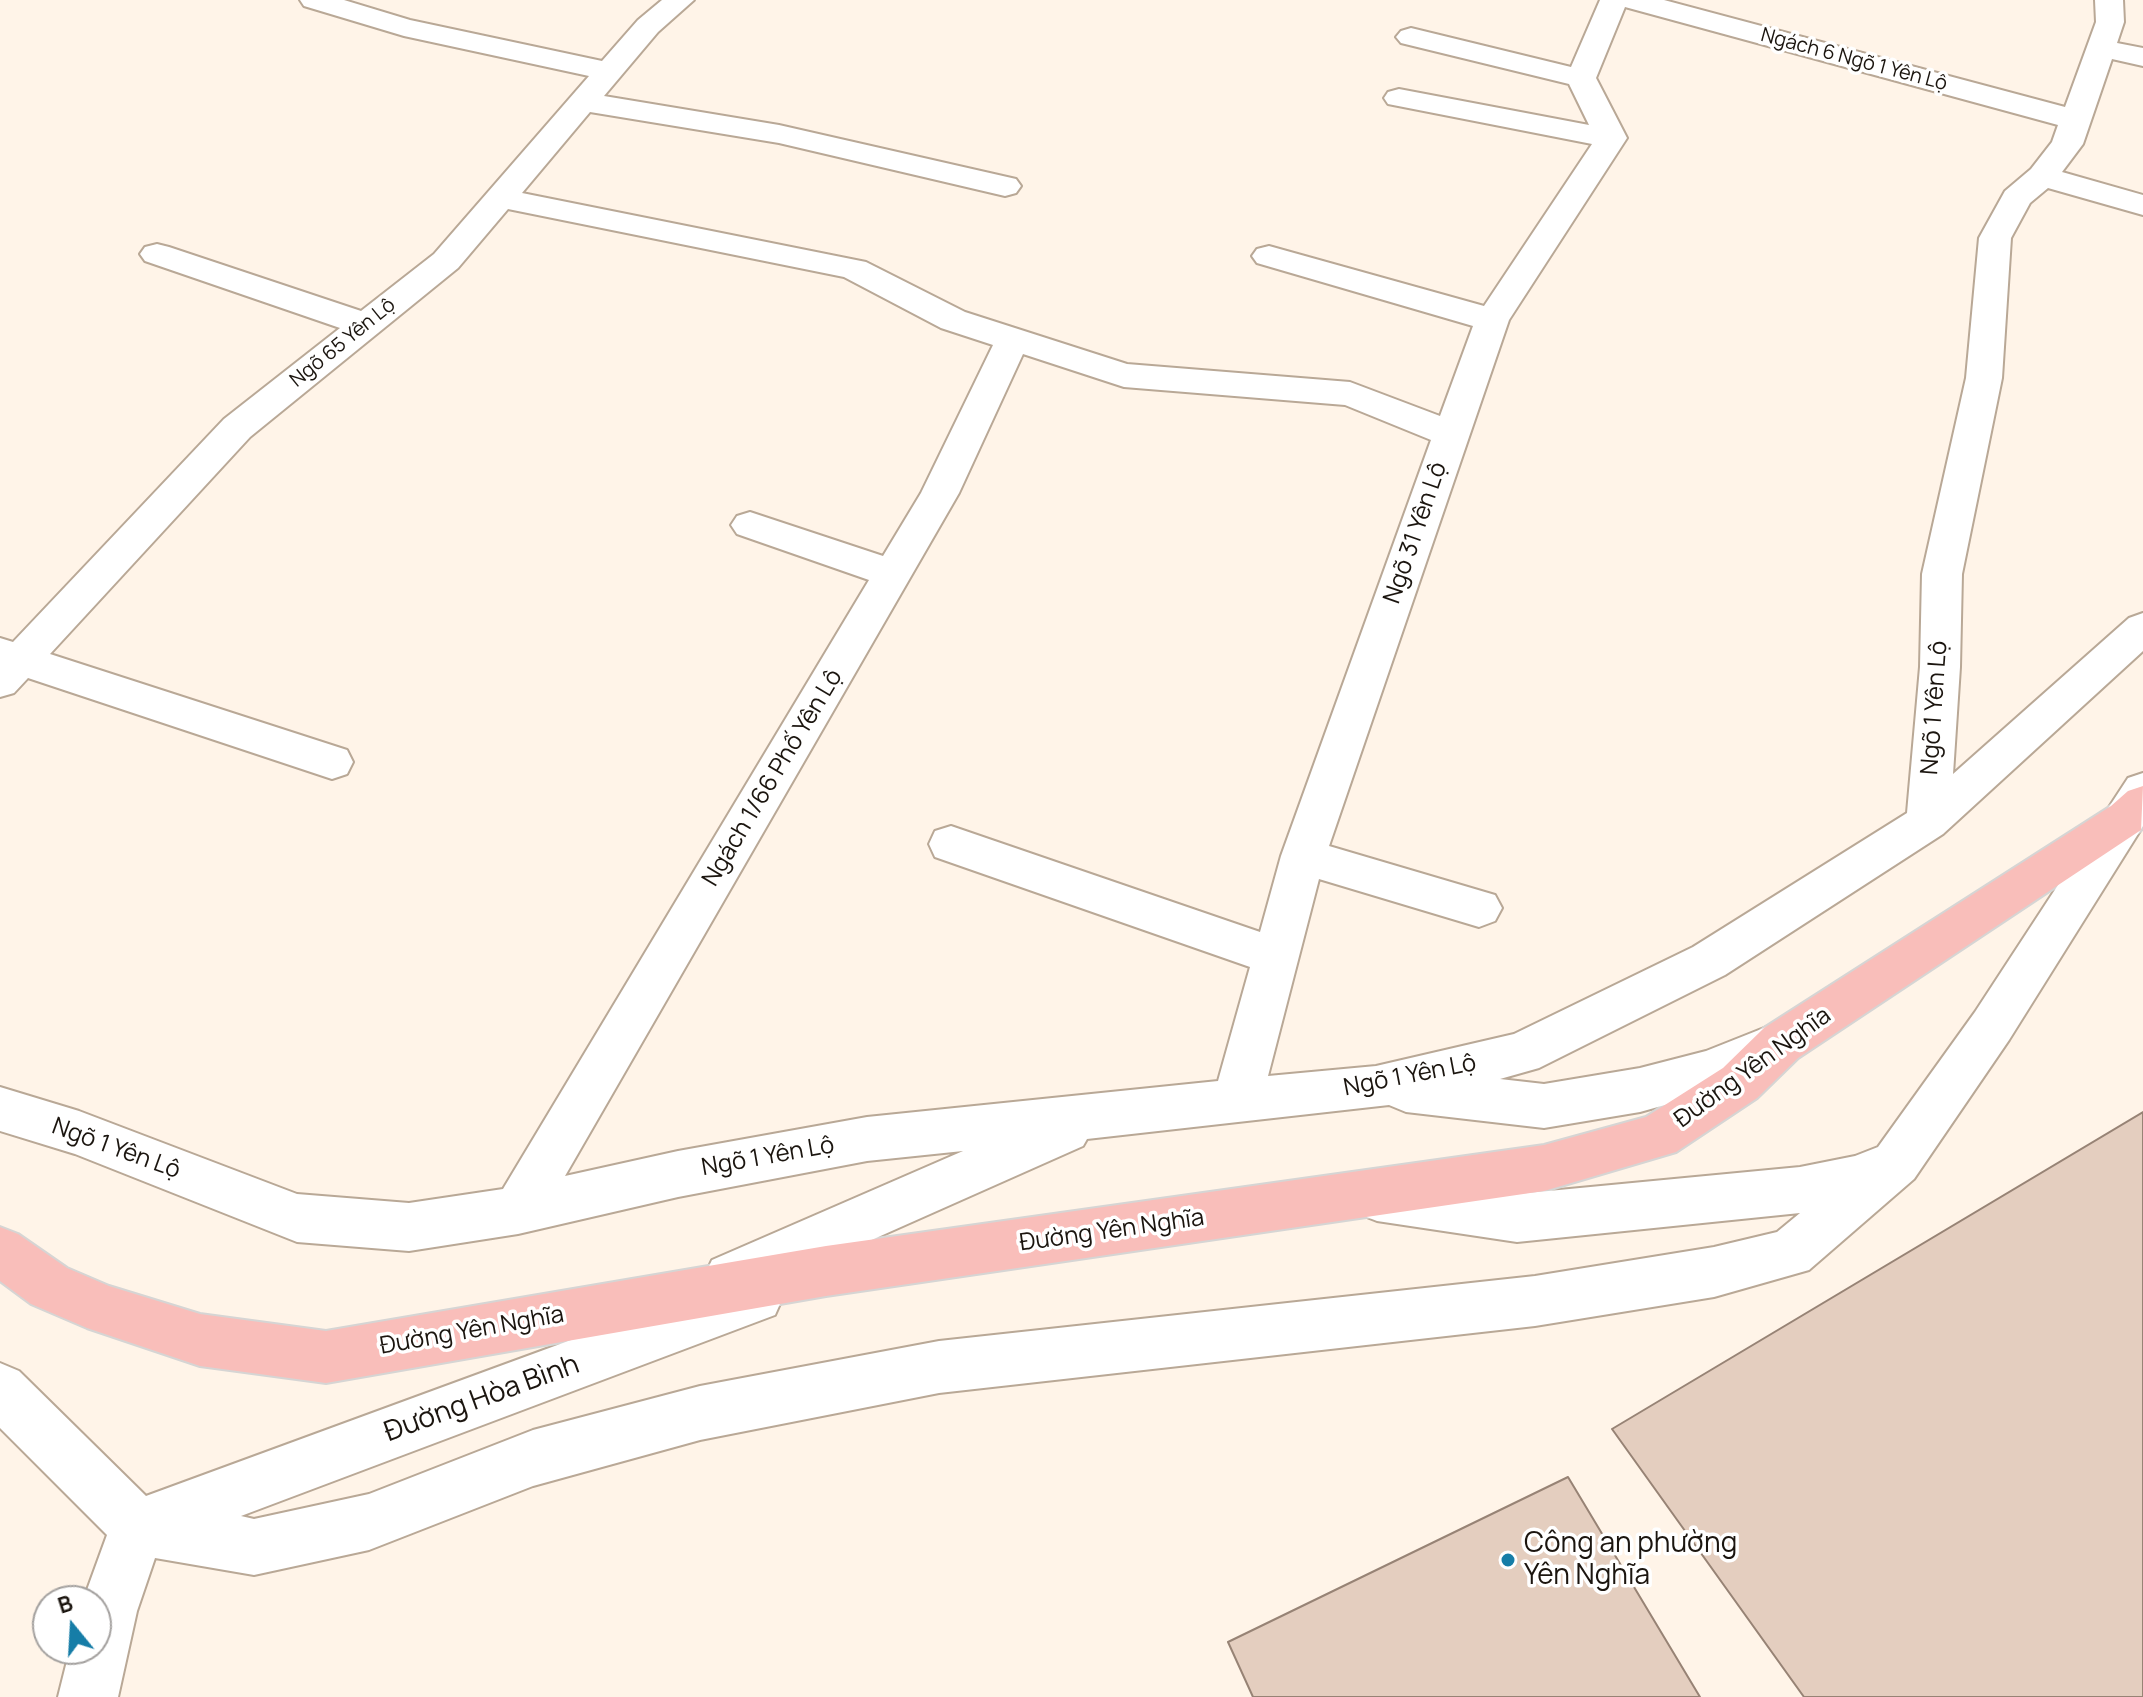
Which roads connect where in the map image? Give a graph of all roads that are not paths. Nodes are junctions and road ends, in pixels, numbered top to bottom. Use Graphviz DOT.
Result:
graph roads {
  1 [pos="314,0"];
  2 [pos="680,0"];
  3 [pos="1614,0"];
  4 [pos="1631,0"];
  5 [pos="2109,0"];
  6 [pos="1411,37"];
  7 [pos="2101,48"];
  8 [pos="2143,57"];
  9 [pos="609,71"];
  10 [pos="1581,78"];
  11 [pos="1399,98"];
  12 [pos="583,102"];
  13 [pos="2076,120"];
  14 [pos="1611,138"];
  15 [pos="2042,176"];
  16 [pos="1005,186"];
  17 [pos="500,198"];
  18 [pos="2143,205"];
  19 [pos="157,254"];
  20 [pos="1269,256"];
  21 [pos="1492,320"];
  22 [pos="366,325"];
  23 [pos="1013,339"];
  24 [pos="1450,434"];
  25 [pos="750,525"];
  26 [pos="894,574"];
  27 [pos="2143,628"];
  28 [pos="7,664"];
  29 [pos="332,762"];
  30 [pos="2137,804"];
  31 [pos="1928,822"];
  32 [pos="951,844"];
  33 [pos="1303,856"];
  34 [pos="1479,908"];
  35 [pos="1276,957"];
  36 [pos="1781,1043"];
  37 [pos="1376,1087"];
  38 [pos="1237,1101"];
  39 [pos="0,1109"];
  40 [pos="1105,1113"];
  41 [pos="1896,1163"];
  42 [pos="1362,1196"];
  43 [pos="518,1210"];
  44 [pos="0,1251"];
  45 [pos="826,1271"];
  46 [pos="691,1294"];
  47 [pos="0,1390"];
  48 [pos="138,1527"];
  49 [pos="88,1697"];
  1 -- 9 [label="street"];
  2 -- 9 [label="street, Ngõ 65 Yên Lộ"];
  3 -- 10 [label="street"];
  4 -- 13 [label="street, Ngách 6 Ngõ 1 Yên Lộ"];
  5 -- 7 [label="street, Ngõ 1 Yên Lộ"];
  6 -- 10 [label="street"];
  7 -- 8 [label="street"];
  7 -- 13 [label="street, Ngõ 1 Yên Lộ"];
  9 -- 12 [label="street, Ngõ 65 Yên Lộ"];
  10 -- 14 [label="street"];
  11 -- 14 [label="street"];
  12 -- 16 [label="street"];
  12 -- 17 [label="street, Ngõ 65 Yên Lộ"];
  13 -- 15 [label="street, Ngõ 1 Yên Lộ"];
  14 -- 21 [label="street, Ngõ 31 Yên Lộ"];
  15 -- 18 [label="street"];
  15 -- 31 [label="street, Ngõ 1 Yên Lộ"];
  17 -- 22 [label="street, Ngõ 65 Yên Lộ"];
  17 -- 23 [label="street"];
  19 -- 22 [label="street"];
  20 -- 21 [label="street"];
  21 -- 24 [label="street, Ngõ 31 Yên Lộ"];
  22 -- 28 [label="street, Ngõ 65 Yên Lộ"];
  23 -- 24 [label="street"];
  23 -- 26 [label="street, Ngách 1/66 Phố Yên Lộ"];
  24 -- 33 [label="street, Ngõ 31 Yên Lộ"];
  25 -- 26 [label="street"];
  26 -- 43 [label="street, Ngách 1/66 Phố Yên Lộ"];
  27 -- 31 [label="street"];
  28 -- 29 [label="street"];
  30 -- 36 [label="main road, Đường Yên Nghĩa"];
  30 -- 41 [label="street"];
  31 -- 37 [label="street, Ngõ 1 Yên Lộ"];
  32 -- 35 [label="street"];
  33 -- 34 [label="street"];
  33 -- 35 [label="street, Ngõ 31 Yên Lộ"];
  35 -- 38 [label="street, Ngõ 31 Yên Lộ"];
  36 -- 37 [label="street"];
  36 -- 42 [label="main road, Đường Yên Nghĩa"];
  37 -- 38 [label="street, Ngõ 1 Yên Lộ"];
  38 -- 40 [label="street, Ngõ 1 Yên Lộ"];
  39 -- 43 [label="street, Ngõ 1 Yên Lộ"];
  40 -- 43 [label="street, Ngõ 1 Yên Lộ"];
  40 -- 46 [label="street"];
  41 -- 42 [label="street"];
  41 -- 48 [label="street"];
  42 -- 45 [label="main road, Đường Yên Nghĩa"];
  44 -- 46 [label="main road, Đường Yên Nghĩa"];
  45 -- 46 [label="main road, Đường Yên Nghĩa"];
  45 -- 48 [label="street, Đường Hòa Bình"];
  47 -- 48 [label="street"];
  48 -- 49 [label="street"];
}
